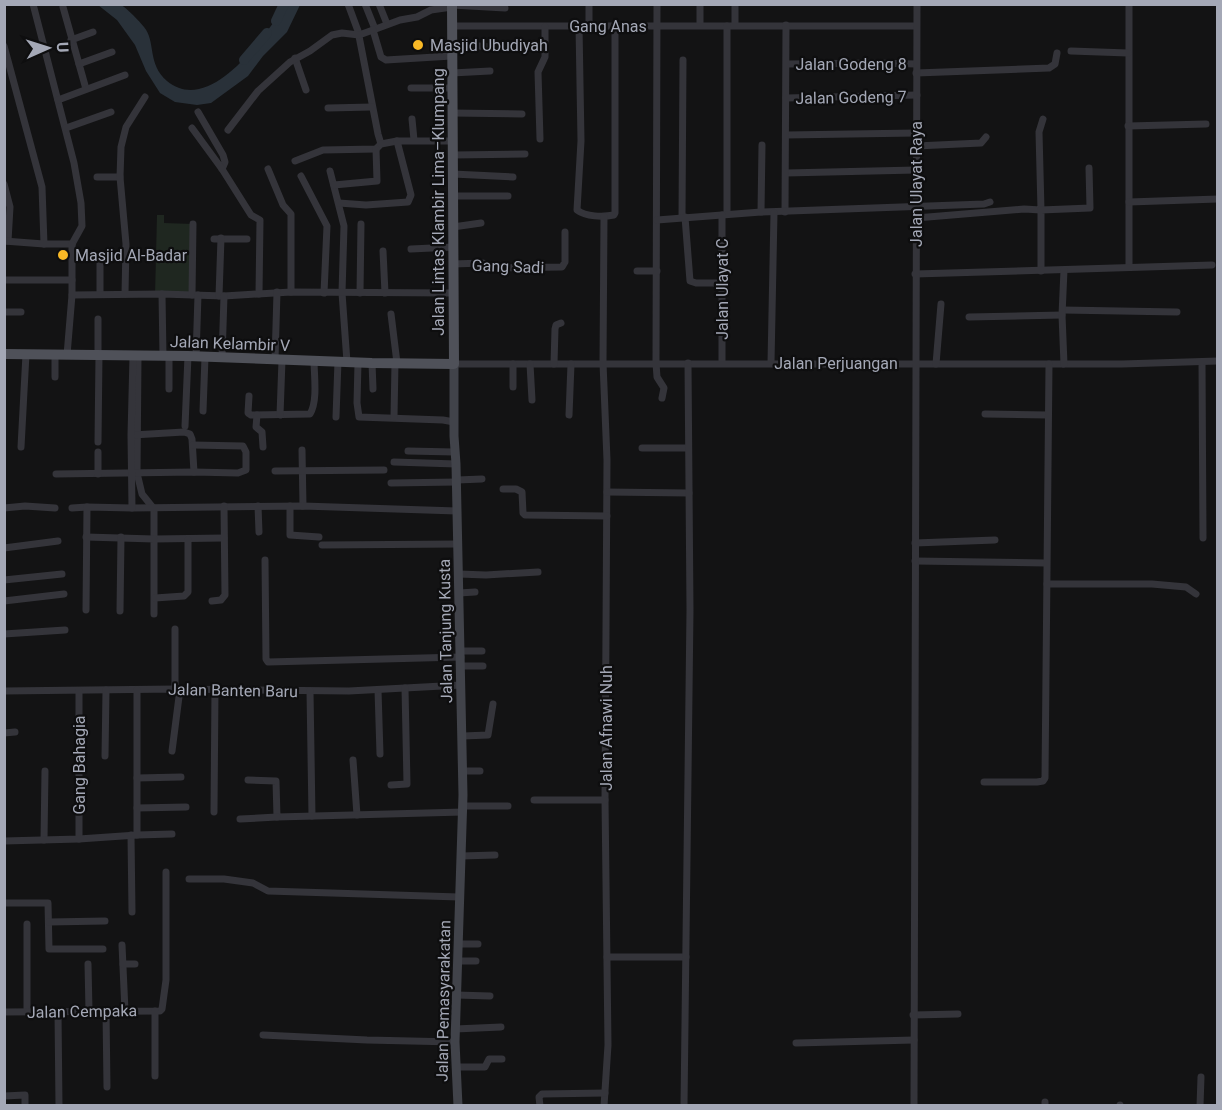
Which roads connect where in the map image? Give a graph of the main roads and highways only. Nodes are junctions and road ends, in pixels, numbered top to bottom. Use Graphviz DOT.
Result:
graph roads {
  1 [pos="452,5"];
  2 [pos="4,354"];
  3 [pos="454,364"];
  1 -- 3 [label="main road, Jalan Lintas Klambir Lima–Klumpang"];
  2 -- 3 [label="main road, Jalan Kelambir V"];
}
